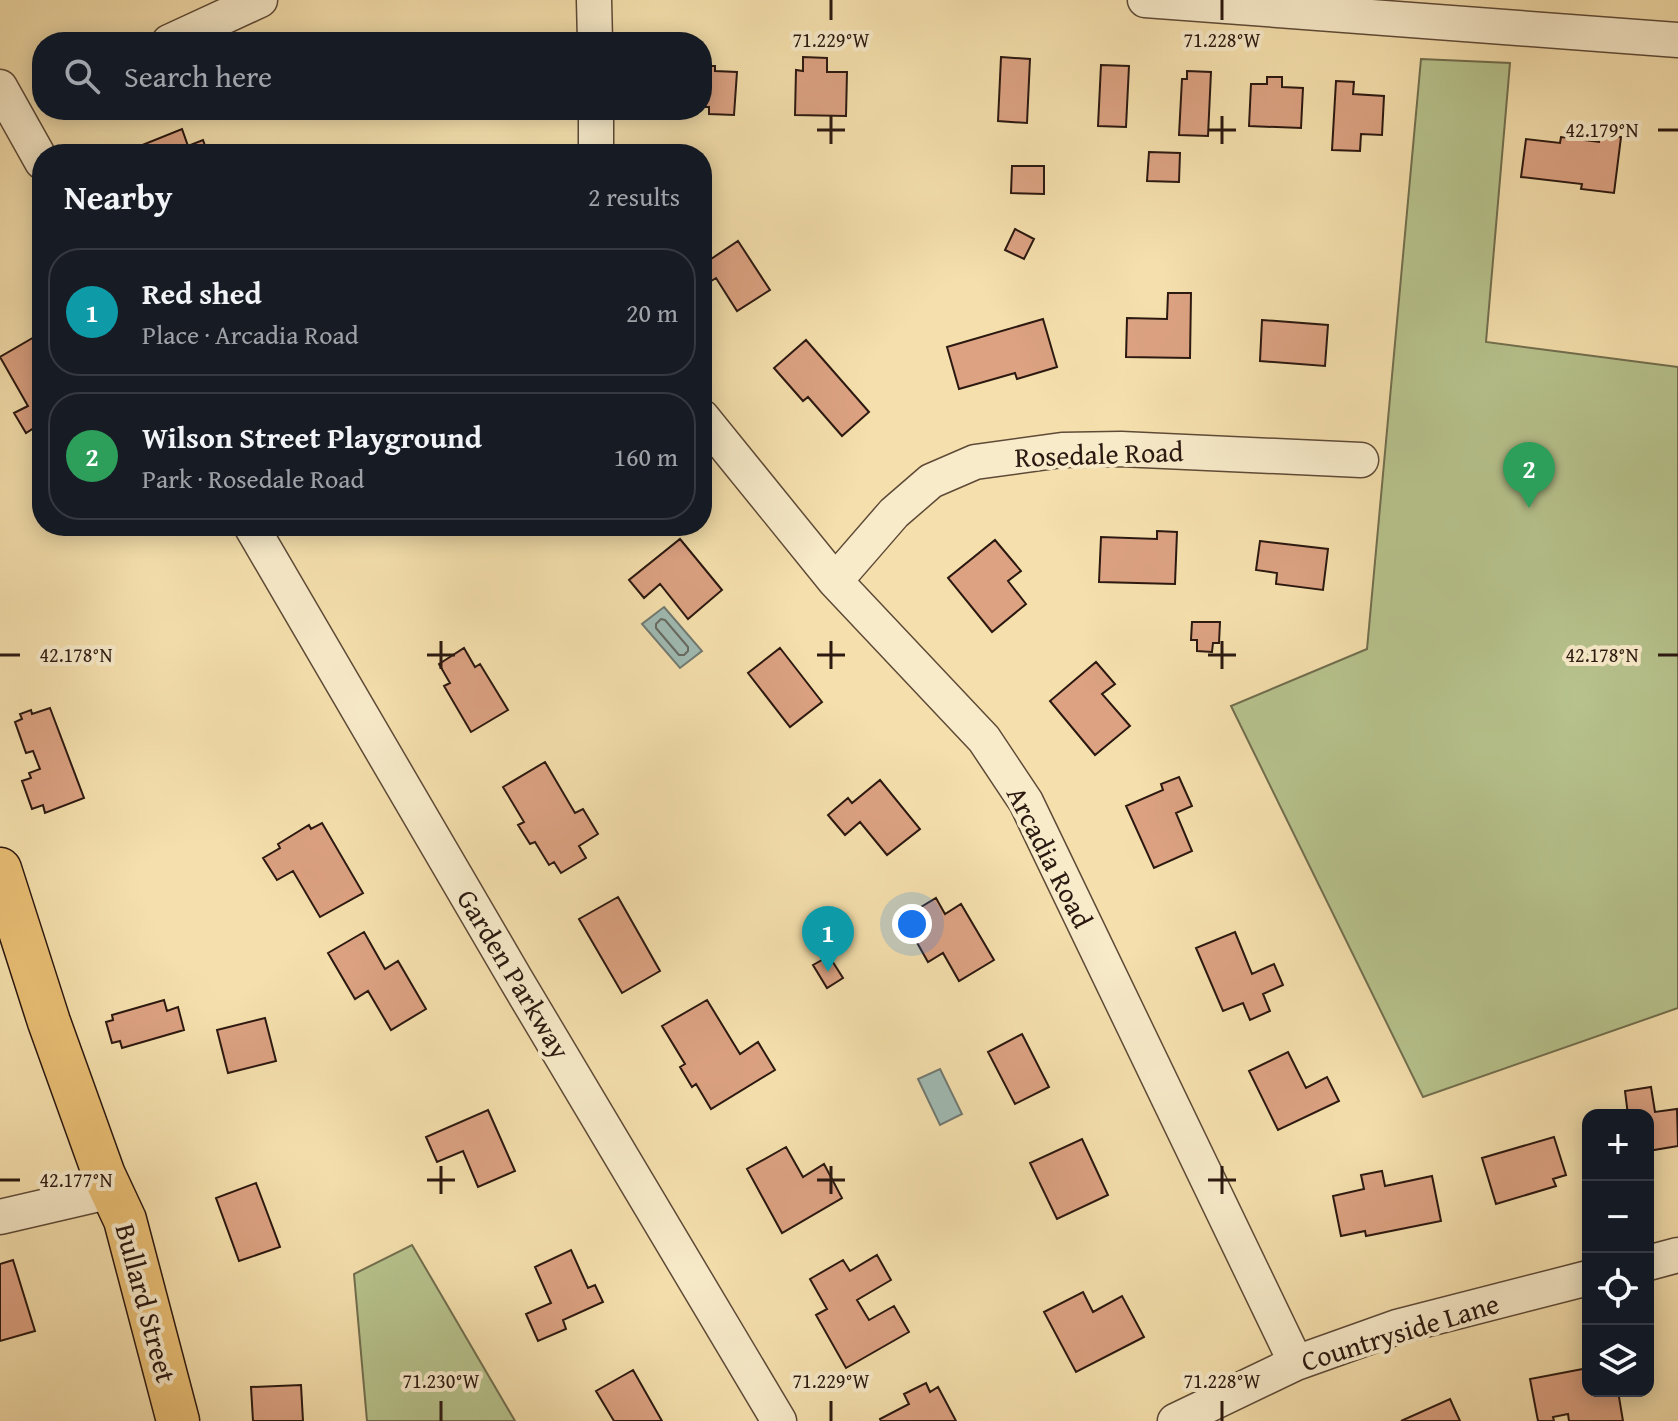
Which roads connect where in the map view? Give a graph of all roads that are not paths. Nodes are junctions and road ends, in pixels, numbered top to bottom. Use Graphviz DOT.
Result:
graph roads {
  1 [pos="260,0"];
  2 [pos="594,0"];
  3 [pos="1145,0"];
  4 [pos="1472,13"];
  5 [pos="191,32"];
  6 [pos="595,32"];
  7 [pos="1678,40"];
  8 [pos="14,106"];
  9 [pos="596,120"];
  10 [pos="33,144"];
  11 [pos="596,144"];
  12 [pos="712,429"];
  13 [pos="1361,460"];
  14 [pos="257,536"];
  15 [pos="835,581"];
  16 [pos="0,869"];
  17 [pos="112,1191"];
  18 [pos="0,1217"];
  19 [pos="1678,1255"];
  20 [pos="1654,1261"];
  21 [pos="1582,1280"];
  22 [pos="1296,1363"];
  23 [pos="178,1421"];
  24 [pos="779,1421"];
  25 [pos="1175,1421"];
  1 -- 5 [label="street"];
  2 -- 6 [label="street"];
  3 -- 4 [label="street"];
  4 -- 7 [label="street"];
  8 -- 10 [label="street"];
  9 -- 11 [label="street"];
  12 -- 15 [label="street, Arcadia Road"];
  13 -- 15 [label="street, Rosedale Road"];
  14 -- 24 [label="street, Garden Parkway"];
  15 -- 22 [label="street, Arcadia Road"];
  16 -- 17 [label="main road, Bullard Street"];
  17 -- 18 [label="street"];
  17 -- 23 [label="main road, Bullard Street"];
  19 -- 20 [label="street"];
  21 -- 22 [label="street, Countryside Lane"];
  22 -- 25 [label="street, Countryside Lane"];
}
